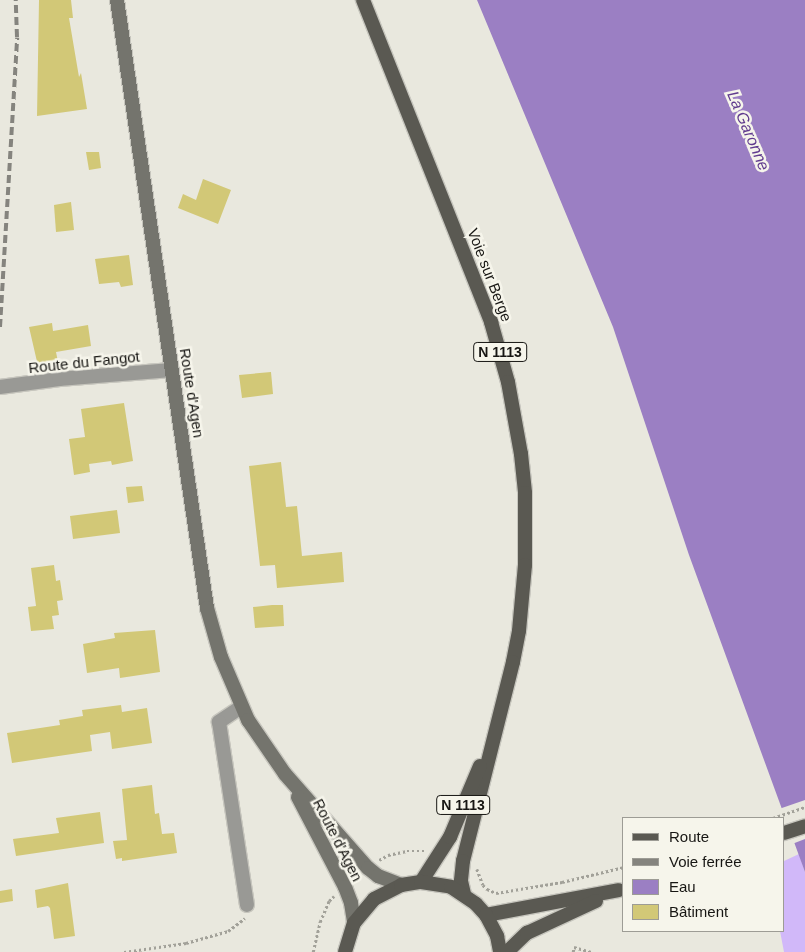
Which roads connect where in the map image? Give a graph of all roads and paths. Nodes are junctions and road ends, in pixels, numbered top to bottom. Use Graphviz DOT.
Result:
graph roads {
  1 [pos="117,0"];
  2 [pos="363,0"];
  3 [pos="172,370"];
  4 [pos="0,387"];
  5 [pos="241,707"];
  6 [pos="498,724"];
  7 [pos="285,774"];
  8 [pos="805,807"];
  9 [pos="776,817"];
  10 [pos="805,826"];
  11 [pos="785,833"];
  12 [pos="475,864"];
  13 [pos="622,867"];
  14 [pos="421,882"];
  15 [pos="401,885"];
  16 [pos="621,889"];
  17 [pos="464,894"];
  18 [pos="247,905"];
  19 [pos="486,915"];
  20 [pos="354,923"];
  21 [pos="344,951"];
  22 [pos="124,952"];
  23 [pos="500,952"];
  24 [pos="506,952"];
  25 [pos="573,952"];
  26 [pos="592,952"];
  1 -- 3 [label="main road, Route d'Agen"];
  2 -- 6 [label="main road, Voie sur Berge / N 1113"];
  3 -- 4 [label="street, Route du Fangot"];
  3 -- 5 [label="main road, Route d'Agen"];
  5 -- 7 [label="main road, Route d'Agen"];
  5 -- 18 [label="street"];
  6 -- 14 [label="main road, N 1113"];
  6 -- 17 [label="main road, N 1113"];
  7 -- 15 [label="main road, Route d'Agen"];
  7 -- 20 [label="main road, Route d'Agen"];
  8 -- 9 [label="path"];
  10 -- 11 [label="main road"];
  12 -- 13 [label="path"];
  14 -- 15 [label="main road"];
  14 -- 17 [label="main road"];
  15 -- 20 [label="main road"];
  16 -- 19 [label="main road"];
  16 -- 24 [label="main road"];
  17 -- 19 [label="main road"];
  18 -- 22 [label="path"];
  19 -- 23 [label="main road"];
  20 -- 21 [label="main road"];
  25 -- 26 [label="path"];
}
